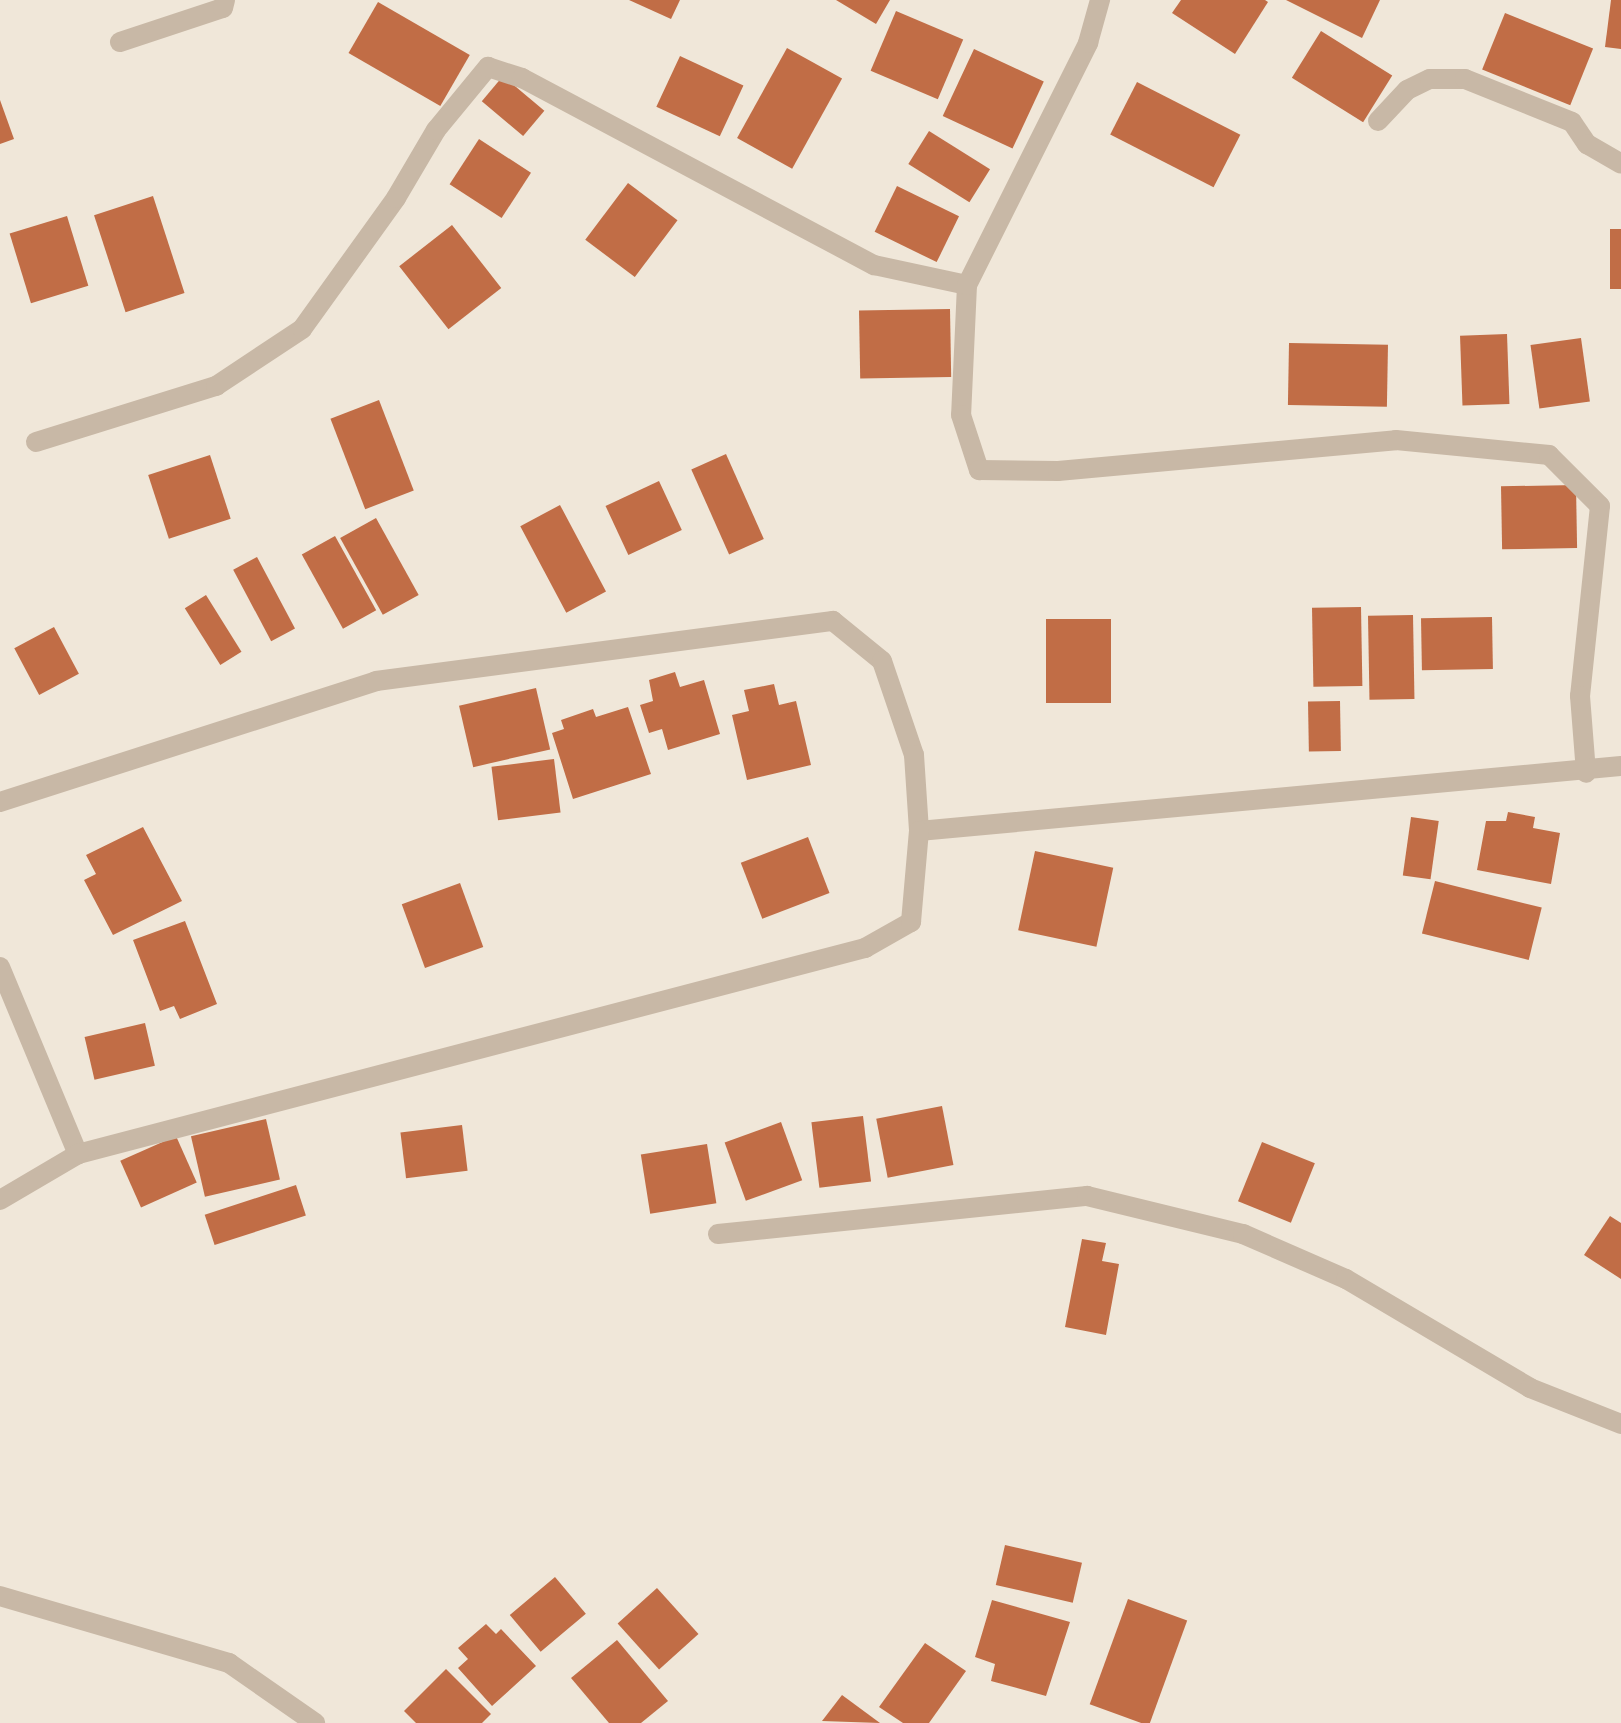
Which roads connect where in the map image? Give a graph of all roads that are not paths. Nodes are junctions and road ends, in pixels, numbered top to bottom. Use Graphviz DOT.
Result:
graph roads {
  1 [pos="225,0"];
  2 [pos="1100,0"];
  3 [pos="120,42"];
  4 [pos="1378,121"];
  5 [pos="1621,164"];
  6 [pos="967,285"];
  7 [pos="36,442"];
  8 [pos="1621,766"];
  9 [pos="1586,773"];
  10 [pos="0,802"];
  11 [pos="919,831"];
  12 [pos="0,967"];
  13 [pos="78,1154"];
  14 [pos="0,1200"];
  15 [pos="718,1234"];
  16 [pos="1621,1424"];
  17 [pos="0,1596"];
  18 [pos="315,1723"];
  1 -- 3 [label="street"];
  2 -- 6 [label="street"];
  4 -- 5 [label="street"];
  6 -- 7 [label="street"];
  6 -- 9 [label="street"];
  8 -- 9 [label="street"];
  9 -- 11 [label="street"];
  10 -- 11 [label="street"];
  11 -- 13 [label="street"];
  12 -- 13 [label="street"];
  13 -- 14 [label="street"];
  15 -- 16 [label="street"];
  17 -- 18 [label="street"];
}
